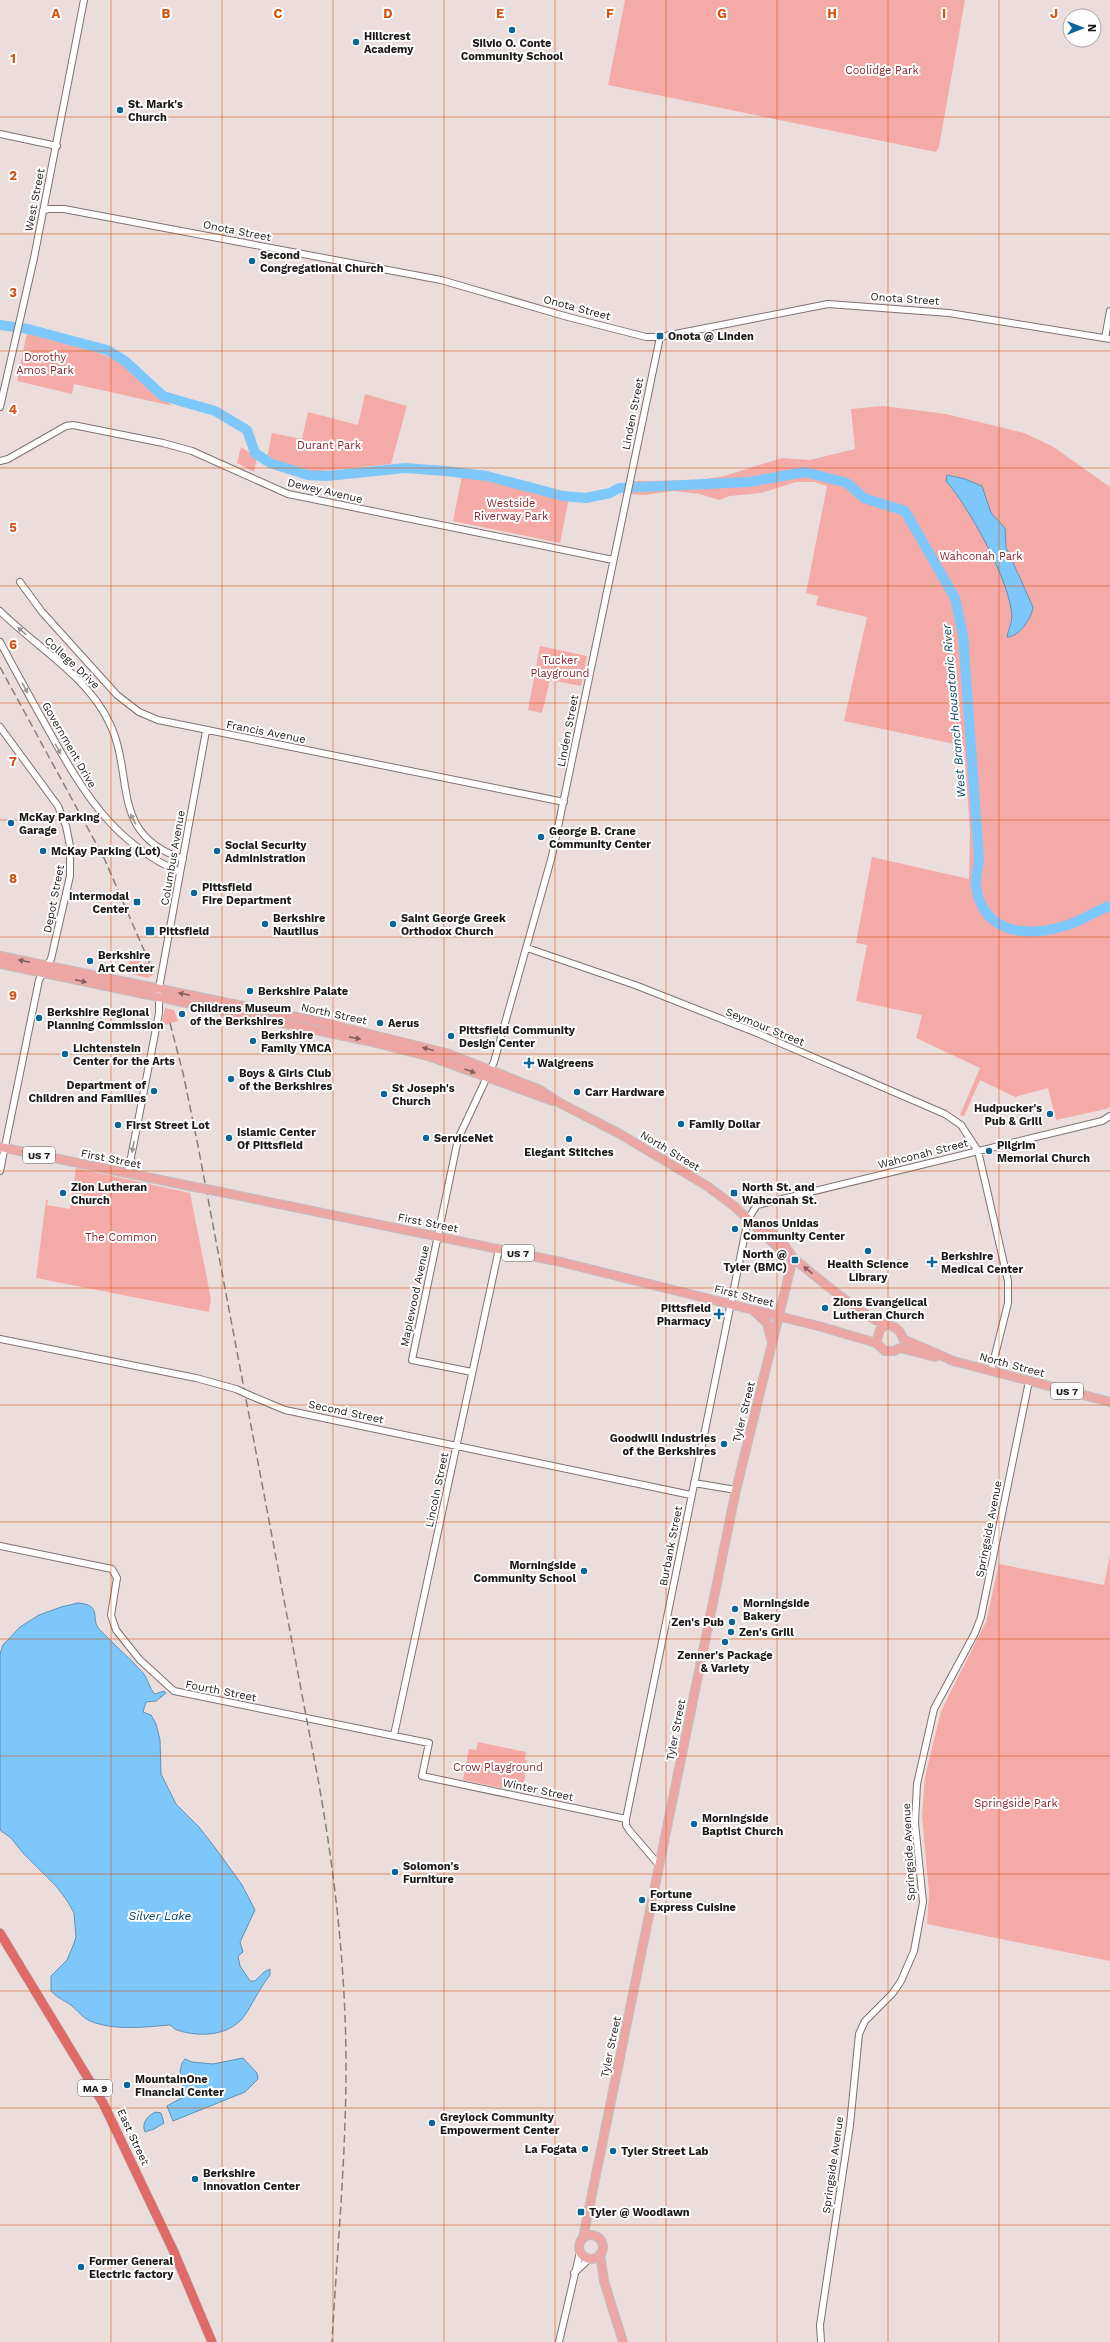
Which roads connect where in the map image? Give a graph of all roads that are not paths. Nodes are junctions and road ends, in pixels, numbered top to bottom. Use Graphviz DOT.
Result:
graph roads {
  1 [pos="84,0"];
  2 [pos="0,134"];
  3 [pos="57,146"];
  4 [pos="43,211"];
  5 [pos="1110,311"];
  6 [pos="660,338"];
  7 [pos="1107,338"];
  8 [pos="0,404"];
  9 [pos="0,461"];
  10 [pos="613,560"];
  11 [pos="20,582"];
  12 [pos="0,611"];
  13 [pos="0,642"];
  14 [pos="0,727"];
  15 [pos="206,731"];
  16 [pos="564,802"];
  17 [pos="183,859"];
  18 [pos="180,872"];
  19 [pos="527,948"];
  20 [pos="0,956"];
  21 [pos="0,964"];
  22 [pos="46,969"];
  23 [pos="159,988"];
  24 [pos="160,999"];
  25 [pos="489,1074"];
  26 [pos="1110,1116"];
  27 [pos="2,1148"];
  28 [pos="978,1151"];
  29 [pos="0,1171"];
  30 [pos="128,1173"];
  31 [pos="748,1219"];
  32 [pos="438,1236"];
  33 [pos="499,1249"];
  34 [pos="793,1258"];
  35 [pos="730,1304"];
  36 [pos="752,1310"];
  37 [pos="778,1316"];
  38 [pos="885,1325"];
  39 [pos="0,1339"];
  40 [pos="903,1339"];
  41 [pos="877,1340"];
  42 [pos="771,1348"];
  43 [pos="900,1348"];
  44 [pos="956,1362"];
  45 [pos="991,1371"];
  46 [pos="472,1372"];
  47 [pos="1029,1381"];
  48 [pos="1110,1402"];
  49 [pos="456,1445"];
  50 [pos="694,1483"];
  51 [pos="736,1490"];
  52 [pos="692,1495"];
  53 [pos="0,1546"];
  54 [pos="394,1735"];
  55 [pos="422,1776"];
  56 [pos="626,1819"];
  57 [pos="659,1865"];
  58 [pos="0,1933"];
  59 [pos="589,2207"];
  60 [pos="596,2235"];
  61 [pos="583,2238"];
  62 [pos="580,2252"];
  63 [pos="600,2254"];
  64 [pos="591,2258"];
  65 [pos="574,2273"];
  66 [pos="604,2281"];
  67 [pos="212,2342"];
  68 [pos="559,2342"];
  69 [pos="623,2342"];
  70 [pos="821,2342"];
  1 -- 3 [label="street, West Street"];
  2 -- 3 [label="street"];
  3 -- 4 [label="street, West Street"];
  4 -- 6 [label="street, Onota Street"];
  4 -- 8 [label="street, West Street"];
  5 -- 7 [label="street"];
  6 -- 7 [label="street, Onota Street"];
  6 -- 10 [label="street, Linden Street"];
  9 -- 10 [label="street, Dewey Avenue"];
  10 -- 16 [label="street, Linden Street"];
  11 -- 15 [label="street, Francis Avenue"];
  17 -- 12 [label="street, College Drive, one-way"];
  13 -- 18 [label="street, Government Drive, one-way"];
  14 -- 22 [label="street, Depot Street"];
  15 -- 16 [label="street, Francis Avenue"];
  15 -- 17 [label="street, Columbus Avenue"];
  16 -- 19 [label="street, Linden Street"];
  17 -- 18 [label="street, Columbus Avenue"];
  18 -- 23 [label="street, Columbus Avenue"];
  19 -- 25 [label="street, Linden Street"];
  19 -- 28 [label="street, Seymour Street"];
  22 -- 20 [label="main road, North Street, one-way"];
  21 -- 22 [label="main road, North Street"];
  22 -- 23 [label="main road, North Street"];
  22 -- 24 [label="main road, North Street, one-way"];
  22 -- 27 [label="street, Depot Street"];
  23 -- 24 [label="street, Columbus Avenue"];
  25 -- 23 [label="main road, North Street, one-way"];
  24 -- 25 [label="main road, North Street, one-way"];
  24 -- 30 [label="street, Columbus Avenue, one-way"];
  25 -- 31 [label="main road, North Street"];
  25 -- 32 [label="street, Maplewood Avenue"];
  26 -- 28 [label="street, Wahconah Street"];
  27 -- 29 [label="street, Depot Street"];
  27 -- 30 [label="main road, First Street / US 7"];
  28 -- 31 [label="street, Wahconah Street"];
  28 -- 45 [label="street"];
  30 -- 32 [label="main road, First Street / US 7, bridge"];
  31 -- 34 [label="main road, North Street"];
  31 -- 35 [label="street, Burbank Street"];
  32 -- 33 [label="main road, First Street / US 7"];
  32 -- 46 [label="street, Maplewood Avenue"];
  33 -- 35 [label="main road, First Street / US 7"];
  33 -- 46 [label="street, Lincoln Street"];
  34 -- 37 [label="main road, Tyler Street"];
  38 -- 34 [label="main road, North Street, one-way"];
  35 -- 36 [label="main road, First Street / US 7"];
  35 -- 50 [label="street, Burbank Street"];
  36 -- 37 [label="main road, First Street / US 7"];
  36 -- 42 [label="main road"];
  37 -- 41 [label="main road, First Street / US 7"];
  37 -- 42 [label="main road, Tyler Street"];
  38 -- 40 [label="main road, North Street"];
  38 -- 41 [label="main road"];
  39 -- 49 [label="street, Second Street, bridge"];
  40 -- 43 [label="main road"];
  40 -- 44 [label="main road, North Street"];
  41 -- 43 [label="main road, North Street / US 7"];
  42 -- 51 [label="main road, Tyler Street"];
  43 -- 44 [label="main road, North Street / US 7"];
  44 -- 45 [label="main road, North Street / US 7"];
  45 -- 47 [label="main road, North Street / US 7"];
  46 -- 49 [label="street, Lincoln Street"];
  47 -- 48 [label="main road, North Street / US 7"];
  47 -- 70 [label="street, Springside Avenue"];
  49 -- 52 [label="street, Second Street"];
  49 -- 54 [label="street, Lincoln Street"];
  50 -- 51 [label="street"];
  50 -- 52 [label="street, Burbank Street"];
  51 -- 57 [label="main road, Tyler Street"];
  52 -- 56 [label="street, Burbank Street"];
  53 -- 54 [label="street, Fourth Street"];
  54 -- 55 [label="street, Fourth Street"];
  55 -- 56 [label="street, Winter Street"];
  56 -- 57 [label="street"];
  57 -- 59 [label="main road, Tyler Street"];
  58 -- 67 [label="highway, East Street / MA 9"];
  59 -- 60 [label="main road, Tyler Street"];
  59 -- 61 [label="main road, Tyler Street"];
  60 -- 61 [label="main road"];
  60 -- 63 [label="main road"];
  61 -- 62 [label="main road"];
  62 -- 64 [label="main road"];
  62 -- 65 [label="street"];
  63 -- 64 [label="main road"];
  63 -- 66 [label="main road"];
  64 -- 65 [label="street"];
  64 -- 66 [label="main road"];
  65 -- 68 [label="street"];
  66 -- 69 [label="main road"];
}
